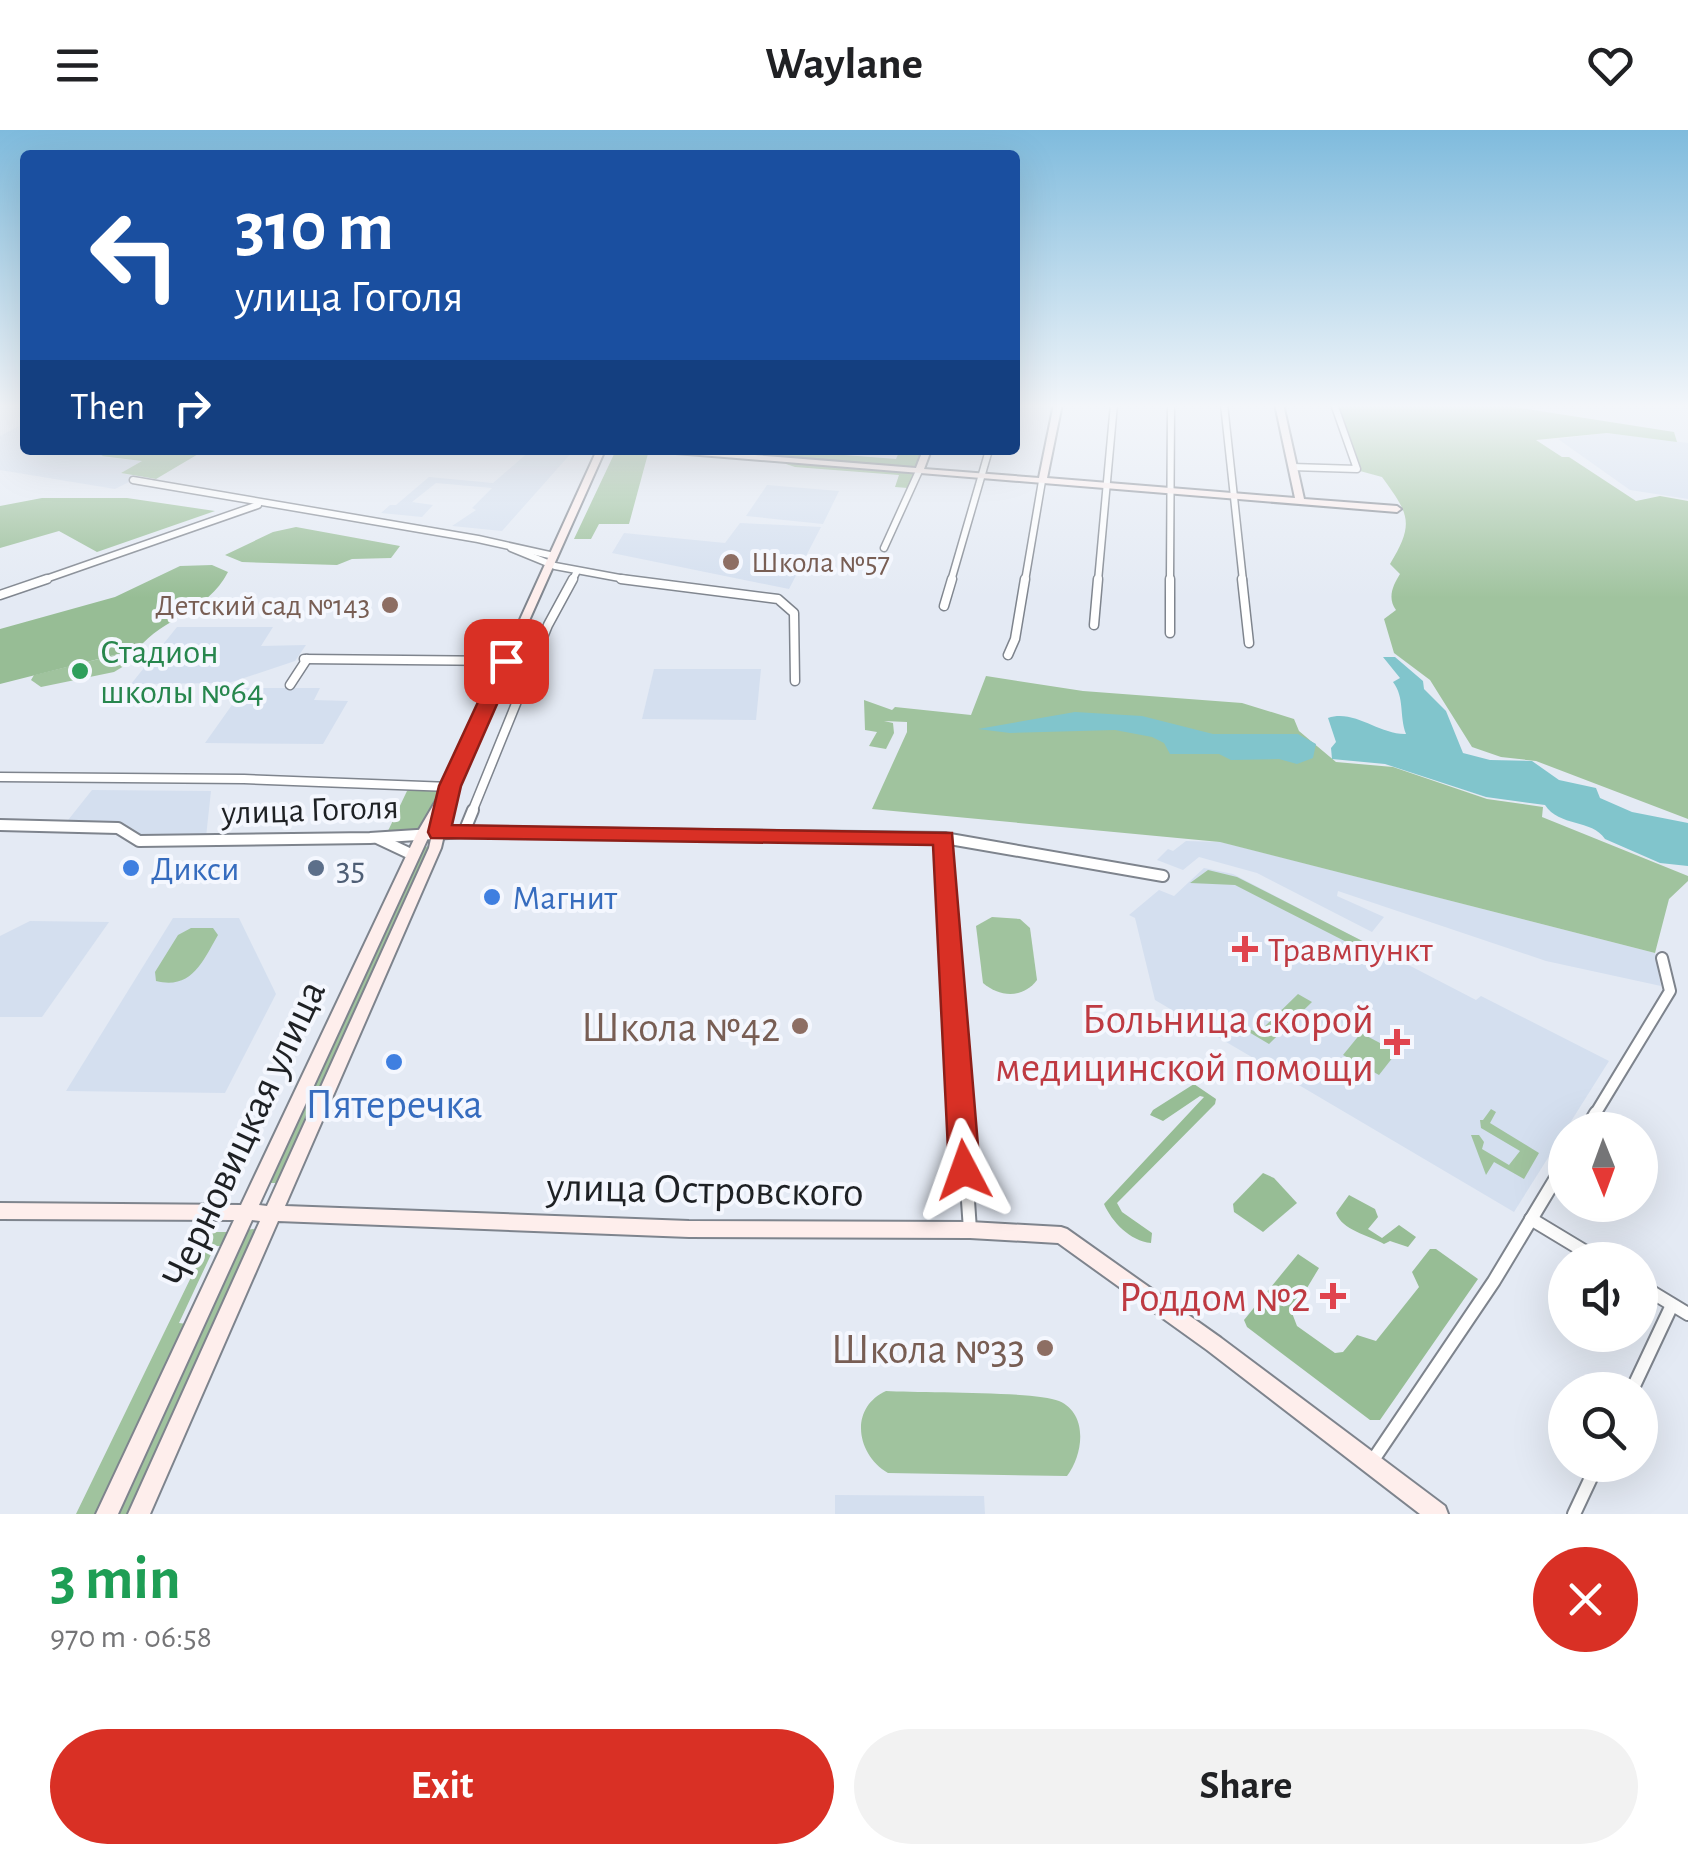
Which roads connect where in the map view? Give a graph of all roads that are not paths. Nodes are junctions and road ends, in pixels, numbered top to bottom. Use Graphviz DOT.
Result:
graph roads {
  1 [pos="593,469"];
  2 [pos="890,469"];
  3 [pos="983,469"];
  4 [pos="1045,469"];
  5 [pos="1108,469"];
  6 [pos="1171,469"];
  7 [pos="1231,469"];
  8 [pos="1292,469"];
  9 [pos="920,471"];
  10 [pos="981,476"];
  11 [pos="133,480"];
  12 [pos="1042,481"];
  13 [pos="1107,486"];
  14 [pos="1172,491"];
  15 [pos="1234,496"];
  16 [pos="1300,500"];
  17 [pos="261,504"];
  18 [pos="1397,509"];
  19 [pos="511,548"];
  20 [pos="884,548"];
  21 [pos="551,562"];
  22 [pos="576,571"];
  23 [pos="3,593"];
  24 [pos="944,606"];
  25 [pos="1094,625"];
  26 [pos="1170,633"];
  27 [pos="1249,643"];
  28 [pos="1008,655"];
  29 [pos="506,661"];
  30 [pos="795,681"];
  31 [pos="290,685"];
  32 [pos="0,777"];
  33 [pos="401,785"];
  34 [pos="450,786"];
  35 [pos="0,825"];
  36 [pos="464,832"];
  37 [pos="431,833"];
  38 [pos="376,838"];
  39 [pos="944,838"];
  40 [pos="413,855"];
  41 [pos="1162,876"];
  42 [pos="1662,958"];
  43 [pos="1597,1112"];
  44 [pos="1548,1191"];
  45 [pos="0,1210"];
  46 [pos="248,1212"];
  47 [pos="273,1213"];
  48 [pos="1531,1219"];
  49 [pos="970,1230"];
  50 [pos="1569,1242"];
  51 [pos="1658,1296"];
  52 [pos="1672,1305"];
  53 [pos="1688,1314"];
  54 [pos="1640,1372"];
  55 [pos="1371,1463"];
  56 [pos="1589,1482"];
  57 [pos="107,1514"];
  58 [pos="139,1514"];
  59 [pos="1437,1514"];
  60 [pos="1574,1514"];
  1 -- 21 [label="street, Черновицкая улица"];
  2 -- 9 [label="street"];
  3 -- 10 [label="street"];
  4 -- 12 [label="street"];
  5 -- 13 [label="street"];
  6 -- 14 [label="street"];
  7 -- 15 [label="street"];
  8 -- 16 [label="street"];
  9 -- 10 [label="street"];
  9 -- 20 [label="street"];
  10 -- 12 [label="street"];
  10 -- 24 [label="street"];
  11 -- 17 [label="street"];
  12 -- 13 [label="street"];
  12 -- 28 [label="street"];
  13 -- 14 [label="street"];
  13 -- 25 [label="street"];
  14 -- 15 [label="street"];
  14 -- 26 [label="street"];
  15 -- 16 [label="street"];
  15 -- 27 [label="street"];
  16 -- 18 [label="street"];
  17 -- 19 [label="street"];
  17 -- 23 [label="street"];
  19 -- 21 [label="street"];
  19 -- 21 [label="street"];
  21 -- 22 [label="street"];
  21 -- 29 [label="street, Черновицкая улица"];
  22 -- 30 [label="street"];
  22 -- 36 [label="street"];
  29 -- 31 [label="street"];
  29 -- 34 [label="street, Черновицкая улица"];
  32 -- 33 [label="street, улица Гоголя"];
  33 -- 34 [label="street"];
  34 -- 37 [label="street, Черновицкая улица"];
  35 -- 38 [label="street, улица Гоголя"];
  36 -- 37 [label="street, улица Гоголя"];
  36 -- 39 [label="street, улица Гоголя"];
  37 -- 38 [label="street, улица Гоголя"];
  37 -- 40 [label="street, Черновицкая улица"];
  37 -- 47 [label="street, Черновицкая улица"];
  38 -- 40 [label="street"];
  39 -- 41 [label="street, улица Гоголя"];
  39 -- 49 [label="street"];
  40 -- 46 [label="street, Черновицкая улица"];
  42 -- 43 [label="street"];
  44 -- 48 [label="street"];
  45 -- 46 [label="street, улица Островского"];
  46 -- 47 [label="street, улица Островского"];
  46 -- 57 [label="street, Черновицкая улица"];
  47 -- 49 [label="street, улица Островского"];
  47 -- 58 [label="street, Черновицкая улица"];
  48 -- 50 [label="street"];
  48 -- 55 [label="street"];
  49 -- 55 [label="street, улица Островского"];
  51 -- 52 [label="street"];
  52 -- 53 [label="street"];
  52 -- 54 [label="street"];
  55 -- 59 [label="street, улица Островского"];
  56 -- 60 [label="street"];
}
